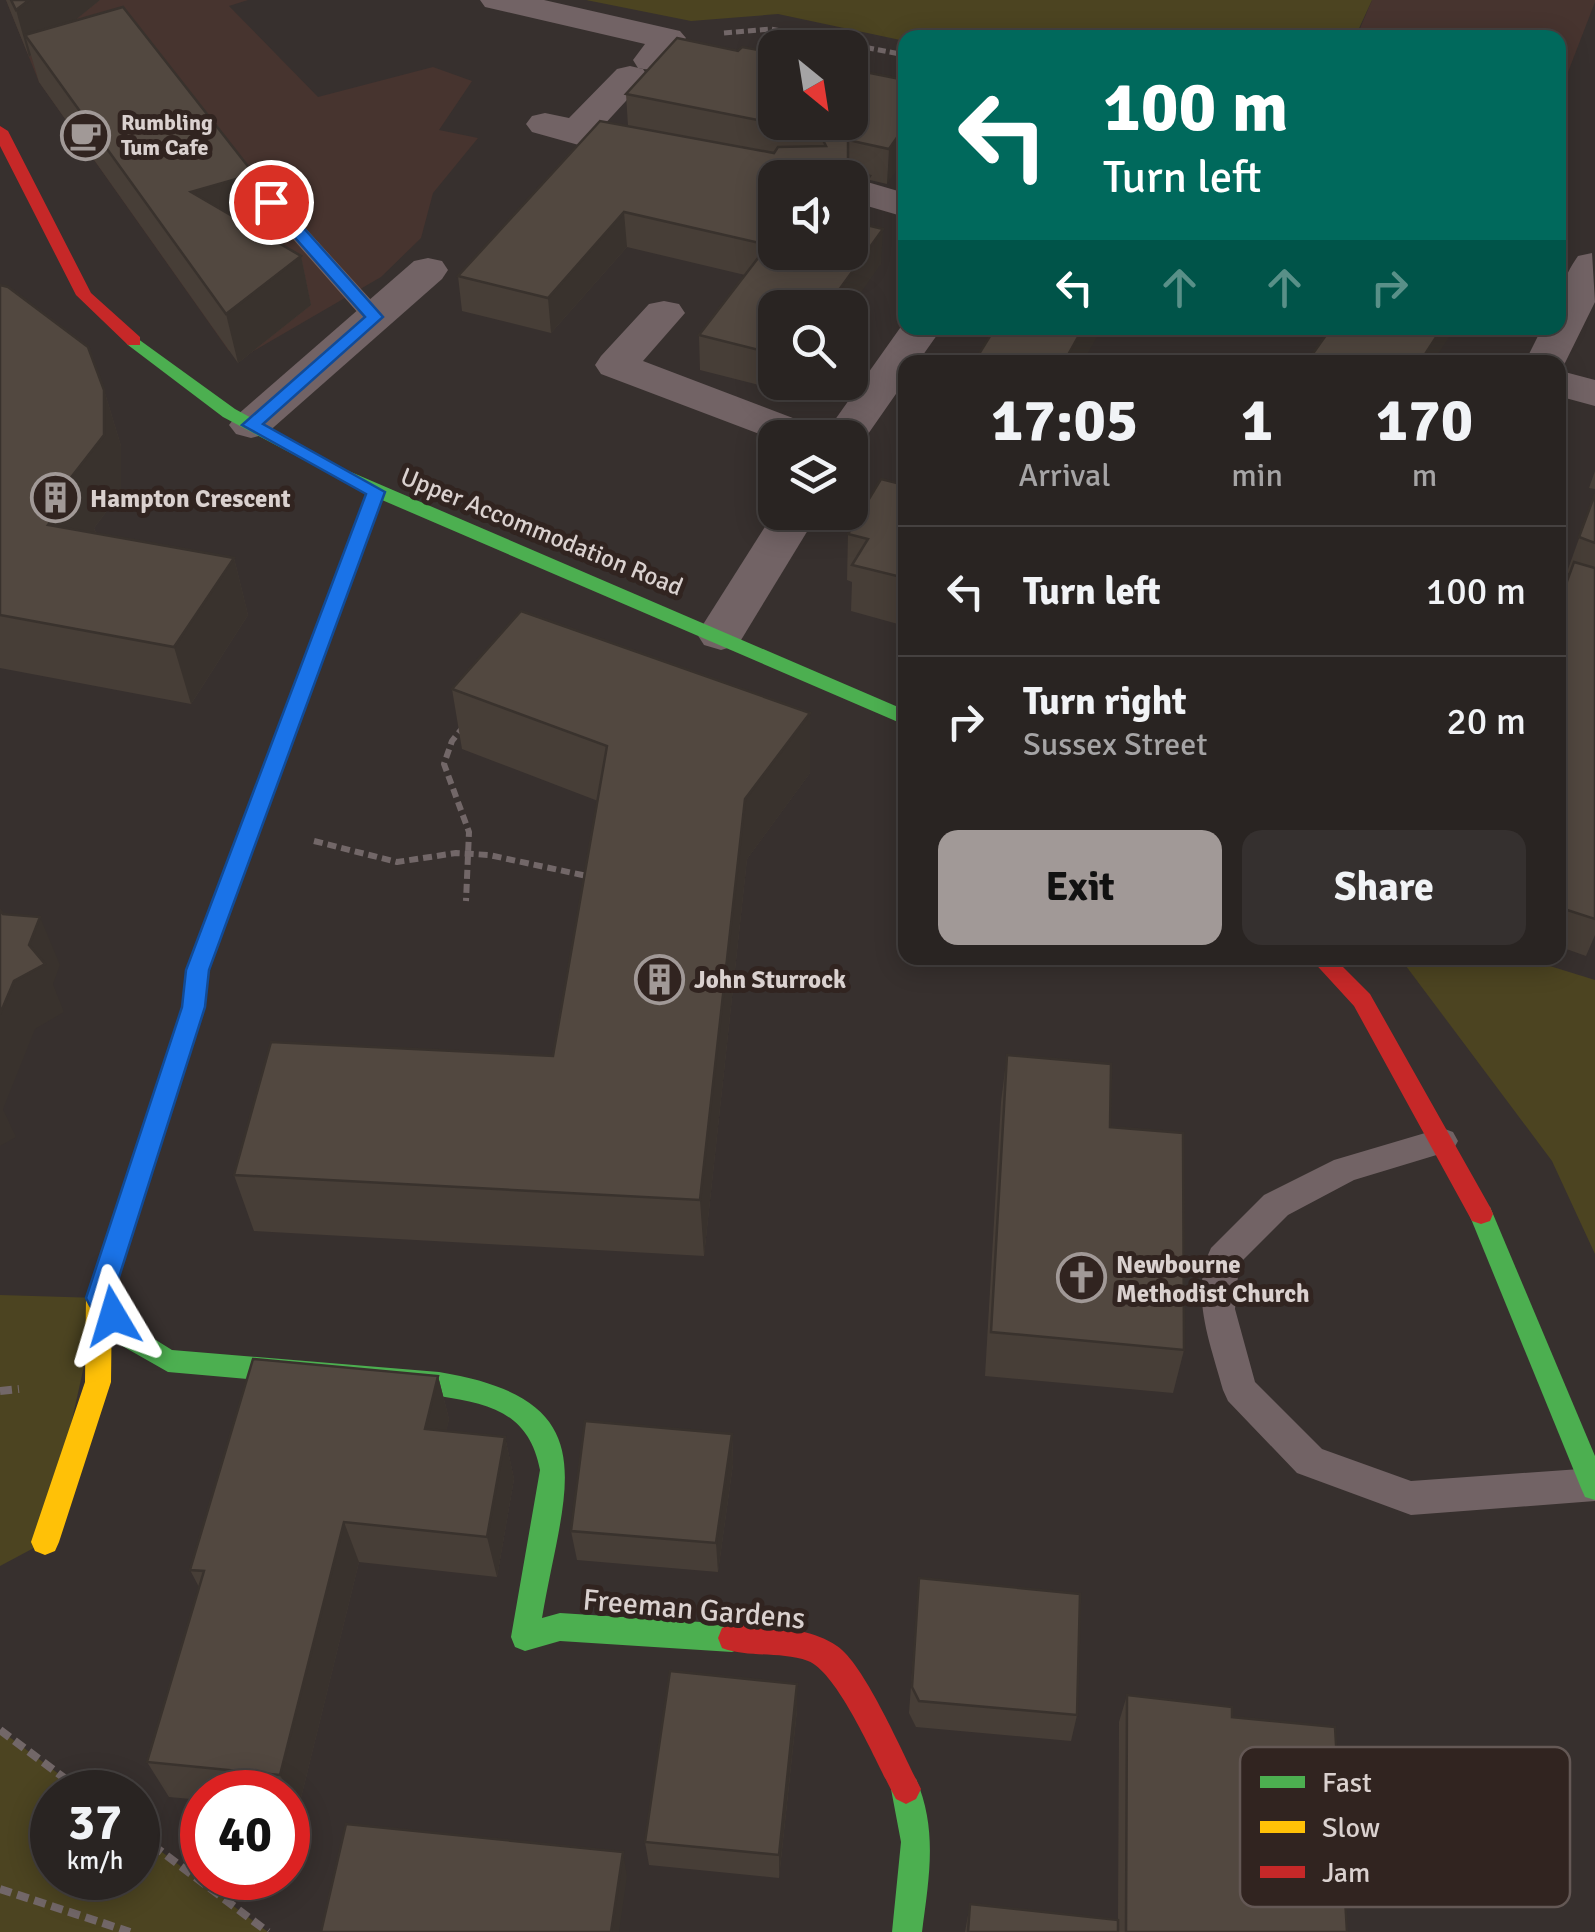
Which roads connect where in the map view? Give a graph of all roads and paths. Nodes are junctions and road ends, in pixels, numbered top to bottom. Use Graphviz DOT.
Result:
graph roads {
  1 [pos="498,0"];
  2 [pos="898,55"];
  3 [pos="650,58"];
  4 [pos="0,131"];
  5 [pos="758,170"];
  6 [pos="868,194"];
  7 [pos="271,202"];
  8 [pos="898,203"];
  9 [pos="1592,265"];
  10 [pos="428,270"];
  11 [pos="664,314"];
  12 [pos="374,317"];
  13 [pos="1566,320"];
  14 [pos="898,370"];
  15 [pos="1566,386"];
  16 [pos="1595,393"];
  17 [pos="762,420"];
  18 [pos="858,420"];
  19 [pos="251,425"];
  20 [pos="376,492"];
  21 [pos="786,530"];
  22 [pos="1566,587"];
  23 [pos="1595,595"];
  24 [pos="721,634"];
  25 [pos="898,715"];
  26 [pos="465,725"];
  27 [pos="252,822"];
  28 [pos="470,854"];
  29 [pos="593,860"];
  30 [pos="466,901"];
  31 [pos="1328,965"];
  32 [pos="1442,1141"];
  33 [pos="99,1298"];
  34 [pos="1594,1486"];
  35 [pos="45,1542"];
  36 [pos="0,1730"];
  37 [pos="54,1770"];
  38 [pos="160,1851"];
  39 [pos="0,1889"];
  40 [pos="130,1932"];
  41 [pos="268,1932"];
  42 [pos="907,1932"];
  1 -- 3 [label="street"];
  2 -- 3 [label="path"];
  3 -- 5 [label="street"];
  4 -- 19 [label="street, Upper Accommodation Road"];
  6 -- 8 [label="street"];
  7 -- 12 [label="lane"];
  9 -- 13 [label="street"];
  10 -- 12 [label="street"];
  11 -- 17 [label="street"];
  12 -- 19 [label="street"];
  14 -- 18 [label="street"];
  15 -- 16 [label="street"];
  19 -- 20 [label="street, Upper Accommodation Road"];
  20 -- 24 [label="street, Upper Accommodation Road"];
  20 -- 27 [label="street"];
  21 -- 24 [label="street"];
  22 -- 23 [label="lane"];
  24 -- 25 [label="street, Upper Accommodation Road"];
  26 -- 28 [label="path"];
  27 -- 28 [label="path"];
  27 -- 33 [label="street"];
  28 -- 29 [label="path"];
  28 -- 30 [label="path"];
  31 -- 32 [label="street"];
  32 -- 34 [label="street"];
  32 -- 34 [label="lane"];
  33 -- 35 [label="street"];
  33 -- 42 [label="street, Freeman Gardens"];
  36 -- 37 [label="path"];
  38 -- 41 [label="path"];
  39 -- 40 [label="path"];
}
